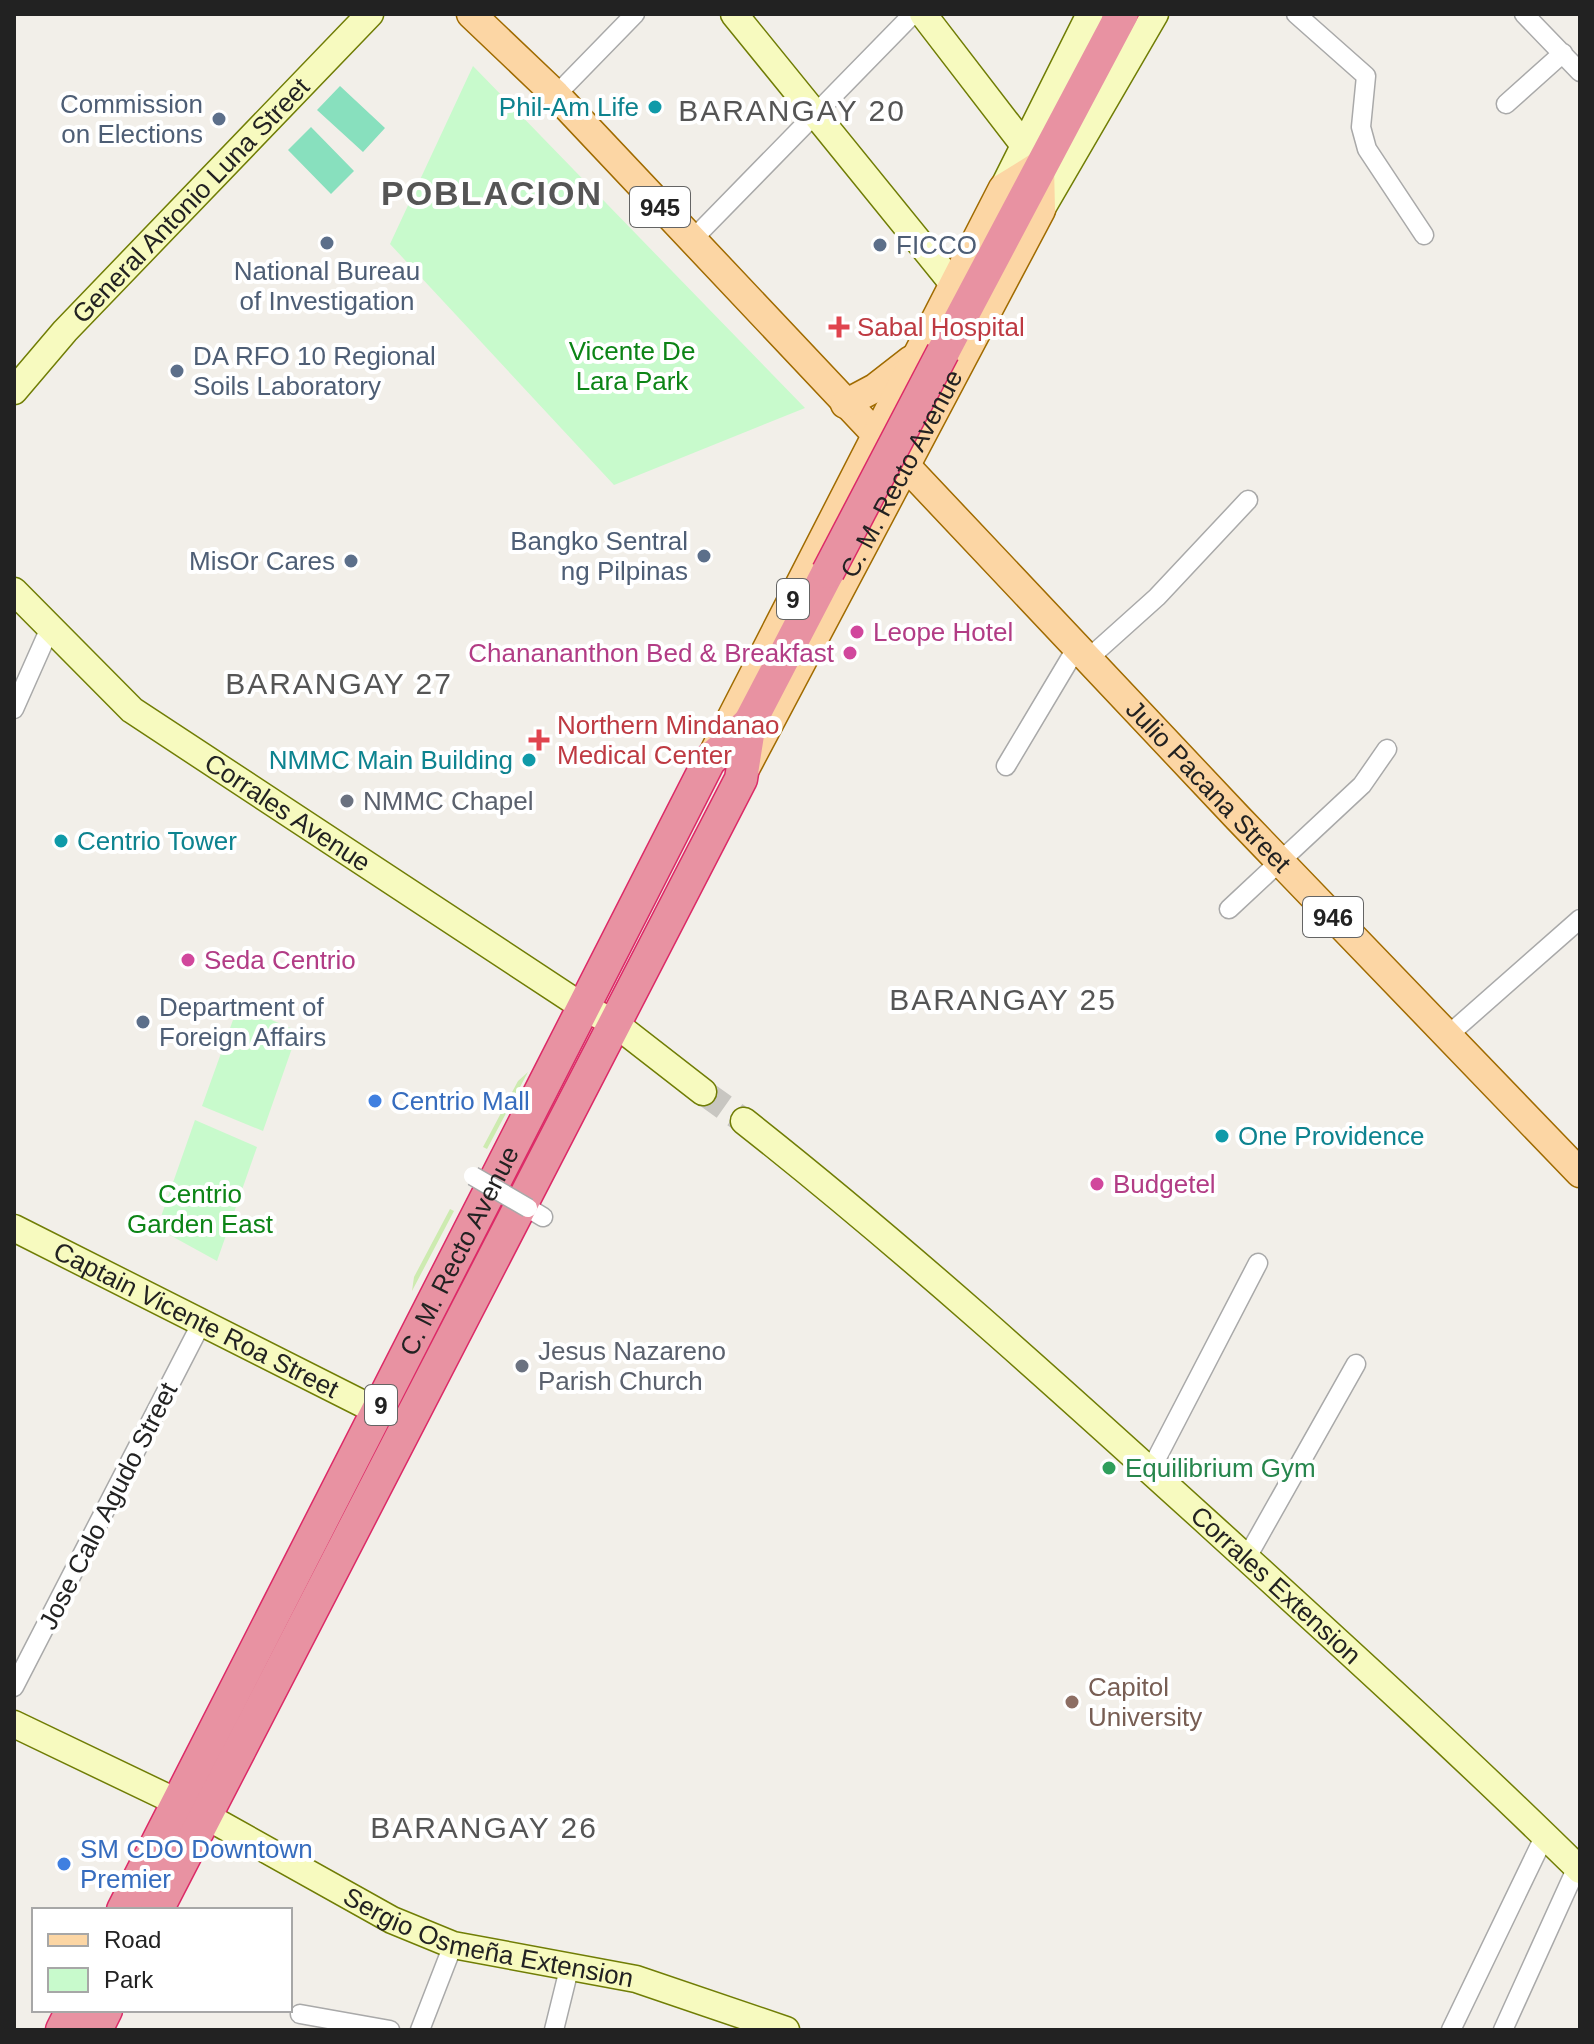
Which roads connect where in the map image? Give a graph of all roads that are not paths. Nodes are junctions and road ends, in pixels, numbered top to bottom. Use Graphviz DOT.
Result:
graph roads {
  1 [pos="370,14"];
  2 [pos="471,14"];
  3 [pos="635,14"];
  4 [pos="734,14"];
  5 [pos="913,14"];
  6 [pos="923,14"];
  7 [pos="1090,14"];
  8 [pos="1122,14"];
  9 [pos="1155,14"];
  10 [pos="1296,14"];
  11 [pos="1524,14"];
  12 [pos="1563,53"];
  13 [pos="1580,72"];
  14 [pos="556,95"];
  15 [pos="1506,104"];
  16 [pos="815,115"];
  17 [pos="1032,154"];
  18 [pos="1041,210"];
  19 [pos="1424,235"];
  20 [pos="692,240"];
  21 [pos="954,285"];
  22 [pos="930,354"];
  23 [pos="14,391"];
  24 [pos="845,404"];
  25 [pos="876,436"];
  26 [pos="905,467"];
  27 [pos="1248,500"];
  28 [pos="14,591"];
  29 [pos="50,628"];
  30 [pos="1083,652"];
  31 [pos="14,709"];
  32 [pos="750,722"];
  33 [pos="1387,749"];
  34 [pos="709,761"];
  35 [pos="1006,766"];
  36 [pos="741,779"];
  37 [pos="1279,861"];
  38 [pos="1229,909"];
  39 [pos="1580,919"];
  40 [pos="583,1007"];
  41 [pos="613,1022"];
  42 [pos="1446,1037"];
  43 [pos="703,1092"];
  44 [pos="744,1121"];
  45 [pos="1580,1173"];
  46 [pos="473,1176"];
  47 [pos="543,1217"];
  48 [pos="14,1228"];
  49 [pos="1258,1263"];
  50 [pos="201,1324"];
  51 [pos="1356,1364"];
  52 [pos="377,1411"];
  53 [pos="1150,1471"];
  54 [pos="1246,1559"];
  55 [pos="14,1687"];
  56 [pos="14,1724"];
  57 [pos="192,1809"];
  58 [pos="1545,1835"];
  59 [pos="1579,1868"];
  60 [pos="124,1908"];
  61 [pos="158,1908"];
  62 [pos="453,1945"];
  63 [pos="570,1965"];
  64 [pos="71,2012"];
  65 [pos="105,2012"];
  66 [pos="300,2014"];
  67 [pos="62,2030"];
  68 [pos="96,2030"];
  69 [pos="390,2030"];
  70 [pos="420,2030"];
  71 [pos="554,2030"];
  72 [pos="786,2030"];
  73 [pos="1451,2030"];
  74 [pos="1503,2030"];
  1 -- 23 [label="main road, General Antonio Luna Street"];
  2 -- 14 [label="main road, 945"];
  3 -- 14 [label="street"];
  4 -- 16 [label="main road"];
  5 -- 16 [label="street"];
  6 -- 17 [label="main road"];
  7 -- 17 [label="main road"];
  8 -- 17 [label="highway, C. M. Recto Avenue / 9"];
  9 -- 18 [label="main road"];
  10 -- 19 [label="street"];
  11 -- 12 [label="street"];
  12 -- 13 [label="street"];
  12 -- 15 [label="street"];
  14 -- 20 [label="main road, 945"];
  16 -- 20 [label="street"];
  16 -- 21 [label="main road"];
  17 -- 18 [label="main road, C. M. Recto Avenue / 9"];
  17 -- 21 [label="main road, C. M. Recto Avenue / 9"];
  17 -- 22 [label="highway, C. M. Recto Avenue / 9"];
  18 -- 26 [label="main road, C. M. Recto Avenue / 9"];
  20 -- 24 [label="main road, 945"];
  21 -- 22 [label="main road, C. M. Recto Avenue / 9"];
  22 -- 24 [label="main road"];
  22 -- 25 [label="main road, C. M. Recto Avenue / 9"];
  22 -- 32 [label="highway, C. M. Recto Avenue / 9, bridge"];
  24 -- 25 [label="main road, 945"];
  25 -- 26 [label="main road, Julio Pacana Street"];
  25 -- 34 [label="main road, C. M. Recto Avenue / 9"];
  26 -- 30 [label="main road, Julio Pacana Street / 946"];
  26 -- 36 [label="main road, C. M. Recto Avenue / 9"];
  27 -- 30 [label="street"];
  28 -- 29 [label="main road, Corrales Avenue"];
  29 -- 31 [label="street"];
  29 -- 40 [label="main road, Corrales Avenue"];
  30 -- 35 [label="street"];
  30 -- 37 [label="main road, Julio Pacana Street / 946"];
  32 -- 34 [label="highway, C. M. Recto Avenue / 9"];
  32 -- 36 [label="highway, C. M. Recto Avenue / 9"];
  33 -- 37 [label="street"];
  34 -- 40 [label="highway, C. M. Recto Avenue / 9"];
  36 -- 41 [label="highway, C. M. Recto Avenue / 9"];
  37 -- 38 [label="street"];
  37 -- 42 [label="main road, Julio Pacana Street / 946"];
  39 -- 42 [label="street"];
  40 -- 41 [label="main road, Corrales Avenue"];
  40 -- 52 [label="highway, C. M. Recto Avenue / 9"];
  41 -- 43 [label="main road"];
  41 -- 57 [label="highway, C. M. Recto Avenue / 9"];
  42 -- 45 [label="main road, Julio Pacana Street / 946"];
  44 -- 53 [label="main road, Corrales Extension"];
  46 -- 47 [label="street, bridge"];
  48 -- 50 [label="main road, Captain Vicente Roa Street"];
  49 -- 53 [label="street"];
  50 -- 52 [label="main road, Captain Vicente Roa Street"];
  50 -- 55 [label="street, Jose Calo Agudo Street"];
  51 -- 54 [label="street"];
  52 -- 57 [label="highway, C. M. Recto Avenue / 9"];
  53 -- 54 [label="main road, Corrales Extension"];
  54 -- 58 [label="main road, Corrales Extension"];
  56 -- 57 [label="main road, Sergio Osmeña Extension"];
  57 -- 60 [label="highway, C. M. Recto Avenue / 9"];
  57 -- 61 [label="highway, C. M. Recto Avenue / 9"];
  57 -- 62 [label="main road, Sergio Osmeña Extension"];
  58 -- 59 [label="main road, Corrales Extension"];
  58 -- 73 [label="street"];
  59 -- 74 [label="street"];
  62 -- 63 [label="main road, Sergio Osmeña Extension"];
  62 -- 70 [label="street"];
  63 -- 71 [label="street"];
  63 -- 72 [label="main road, Sergio Osmeña Extension"];
  64 -- 67 [label="highway"];
  65 -- 68 [label="highway"];
  66 -- 69 [label="street"];
}
